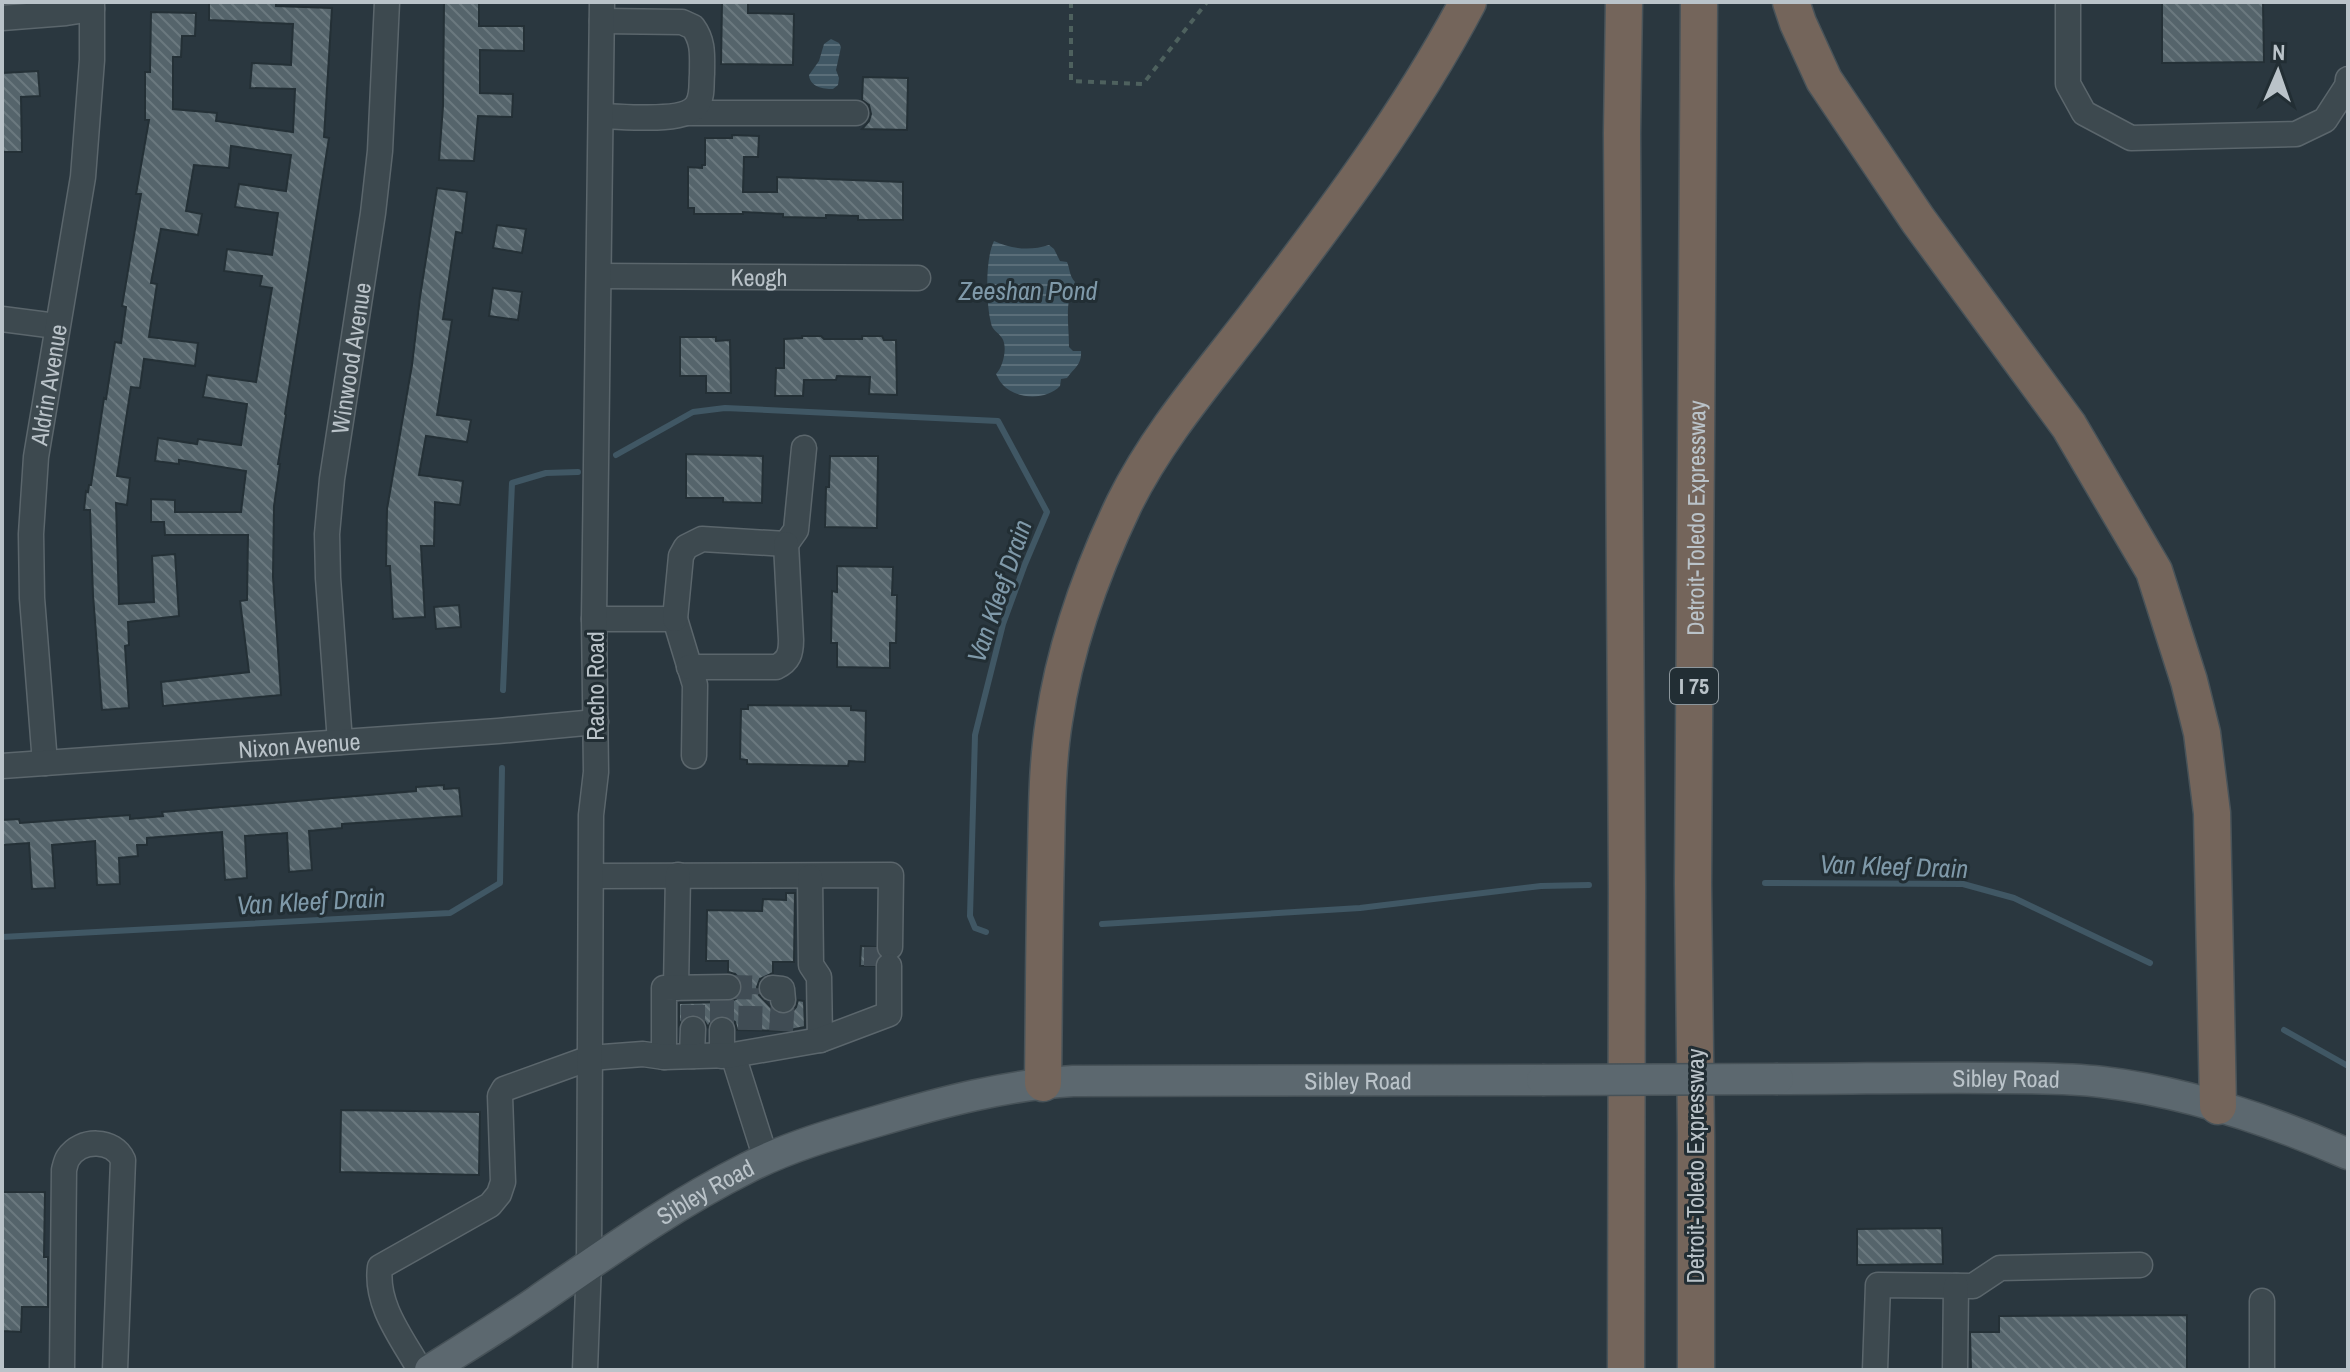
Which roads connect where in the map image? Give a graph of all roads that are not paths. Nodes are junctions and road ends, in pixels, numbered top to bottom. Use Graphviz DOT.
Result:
graph roads {
  1 [pos="387,2"];
  2 [pos="1468,2"];
  3 [pos="1624,2"];
  4 [pos="1699,2"];
  5 [pos="1791,2"];
  6 [pos="2068,2"];
  7 [pos="92,5"];
  8 [pos="602,11"];
  9 [pos="2,18"];
  10 [pos="2348,79"];
  11 [pos="688,113"];
  12 [pos="856,113"];
  13 [pos="601,116"];
  14 [pos="599,276"];
  15 [pos="918,278"];
  16 [pos="2,319"];
  17 [pos="56,326"];
  18 [pos="804,448"];
  19 [pos="786,544"];
  20 [pos="594,619"];
  21 [pos="675,619"];
  22 [pos="689,667"];
  23 [pos="596,722"];
  24 [pos="340,742"];
  25 [pos="694,756"];
  26 [pos="45,763"];
  27 [pos="2,766"];
  28 [pos="678,875"];
  29 [pos="592,876"];
  30 [pos="810,877"];
  31 [pos="687,992"];
  32 [pos="724,992"];
  33 [pos="693,1029"];
  34 [pos="722,1030"];
  35 [pos="820,1040"];
  36 [pos="739,1048"];
  37 [pos="692,1056"];
  38 [pos="664,1057"];
  39 [pos="590,1058"];
  40 [pos="1043,1083"];
  41 [pos="2218,1106"];
  42 [pos="2348,1154"];
  43 [pos="766,1159"];
  44 [pos="1696,1165"];
  45 [pos="589,1263"];
  46 [pos="2140,1265"];
  47 [pos="1956,1286"];
  48 [pos="2262,1301"];
  49 [pos="62,1370"];
  50 [pos="115,1370"];
  51 [pos="420,1370"];
  52 [pos="430,1370"];
  53 [pos="585,1370"];
  54 [pos="1626,1370"];
  55 [pos="1696,1370"];
  56 [pos="1720,1370"];
  57 [pos="1875,1370"];
  58 [pos="1955,1370"];
  59 [pos="2262,1370"];
  1 -- 24 [label="street, Winwood Avenue"];
  2 -- 40 [label="highway"];
  3 -- 54 [label="highway"];
  4 -- 44 [label="highway, Detroit-Toledo Expressway / I 75"];
  5 -- 41 [label="highway"];
  6 -- 10 [label="street"];
  7 -- 9 [label="street"];
  7 -- 17 [label="street, Aldrin Avenue"];
  8 -- 11 [label="street"];
  8 -- 13 [label="street, Racho Road"];
  11 -- 12 [label="street"];
  11 -- 13 [label="street"];
  13 -- 14 [label="street, Racho Road"];
  14 -- 15 [label="street, Keogh"];
  14 -- 20 [label="street, Racho Road"];
  16 -- 17 [label="street"];
  17 -- 26 [label="street, Aldrin Avenue"];
  18 -- 19 [label="street"];
  19 -- 21 [label="street"];
  19 -- 22 [label="street"];
  20 -- 21 [label="street"];
  20 -- 23 [label="street, Racho Road"];
  21 -- 22 [label="street"];
  22 -- 25 [label="street"];
  23 -- 24 [label="street, Nixon Avenue"];
  23 -- 29 [label="street, Racho Road"];
  24 -- 26 [label="street, Nixon Avenue"];
  26 -- 27 [label="street, Nixon Avenue"];
  28 -- 29 [label="street"];
  28 -- 30 [label="street"];
  28 -- 31 [label="street"];
  29 -- 39 [label="street, Racho Road"];
  30 -- 35 [label="street"];
  30 -- 35 [label="street"];
  31 -- 32 [label="street"];
  31 -- 38 [label="street"];
  33 -- 37 [label="street"];
  34 -- 36 [label="street"];
  35 -- 36 [label="street"];
  36 -- 37 [label="street"];
  36 -- 43 [label="street"];
  37 -- 38 [label="street"];
  38 -- 39 [label="street"];
  39 -- 45 [label="street, Racho Road"];
  39 -- 51 [label="street"];
  40 -- 41 [label="main road, Sibley Road, bridge"];
  40 -- 43 [label="main road, Sibley Road"];
  41 -- 42 [label="main road, Sibley Road"];
  43 -- 45 [label="main road, Sibley Road"];
  44 -- 55 [label="highway, Detroit-Toledo Expressway / I 75"];
  44 -- 56 [label="highway"];
  45 -- 52 [label="main road, Sibley Road"];
  45 -- 53 [label="street, Racho Road"];
  46 -- 47 [label="street"];
  47 -- 57 [label="street"];
  47 -- 58 [label="street"];
  48 -- 59 [label="street"];
  49 -- 50 [label="street"];
}
